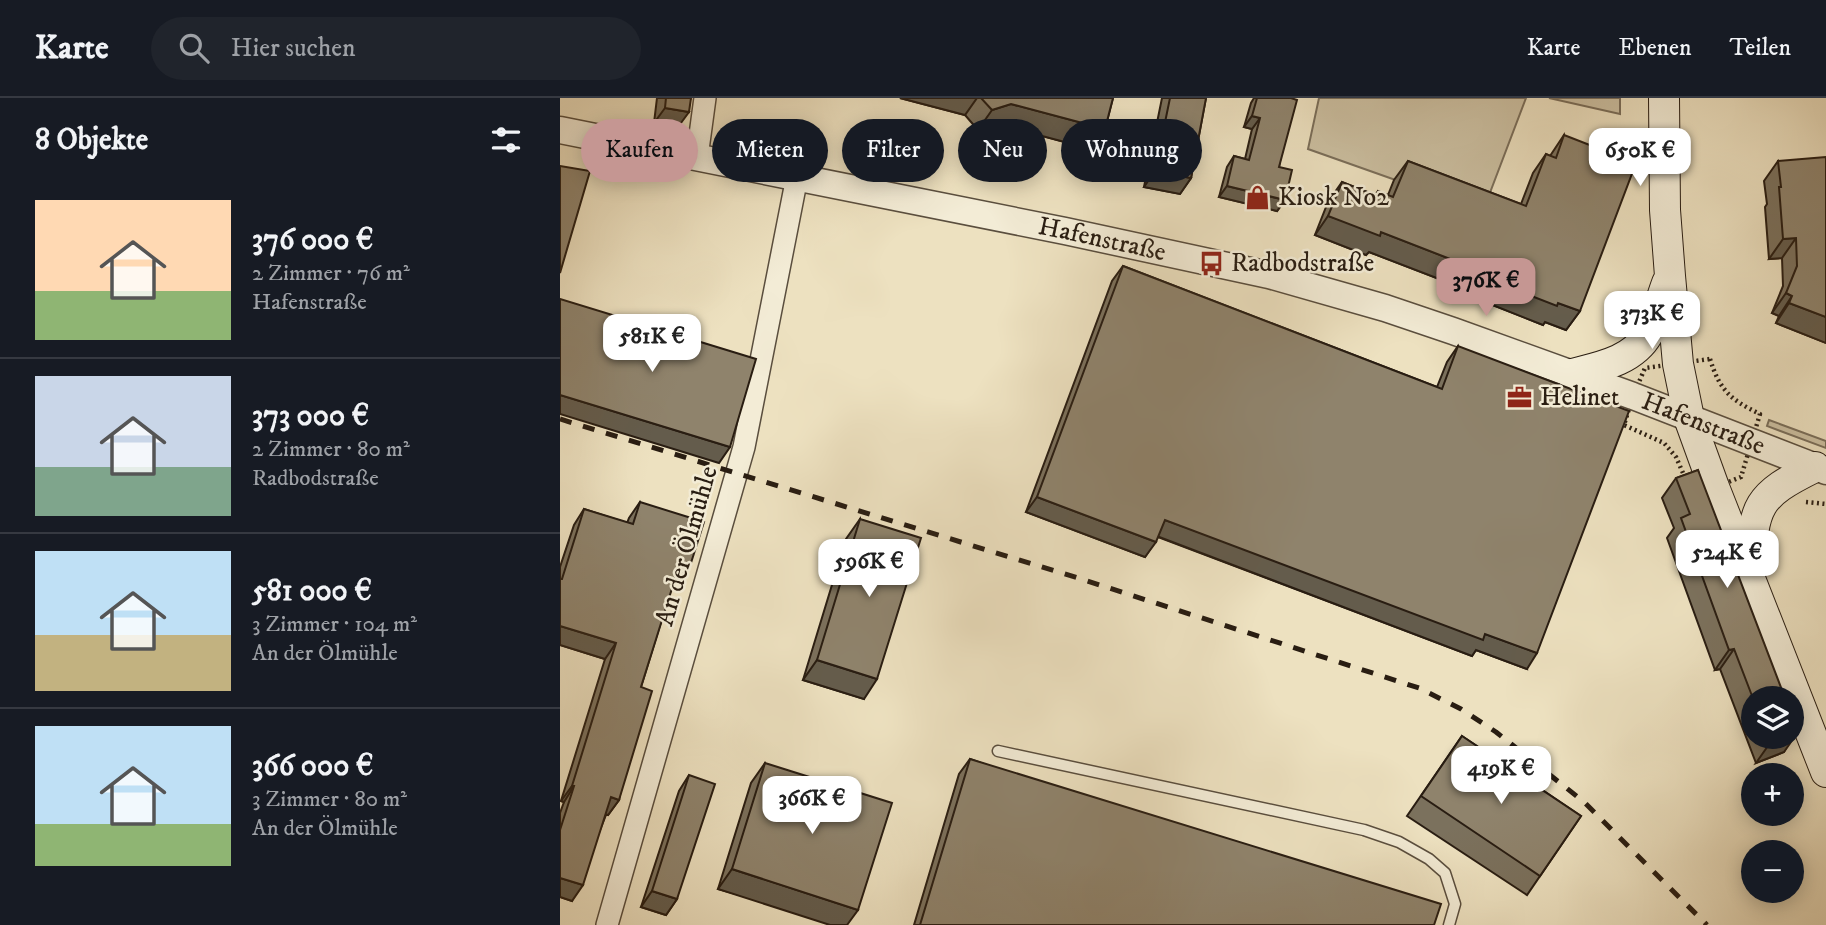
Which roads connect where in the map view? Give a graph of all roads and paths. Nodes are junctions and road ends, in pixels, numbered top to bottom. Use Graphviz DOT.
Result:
graph roads {
  1 [pos="705,98"];
  2 [pos="1664,98"];
  3 [pos="560,130"];
  4 [pos="581,134"];
  5 [pos="698,145"];
  6 [pos="795,182"];
  7 [pos="821,182"];
  8 [pos="1670,276"];
  9 [pos="1572,374"];
  10 [pos="1689,418"];
  11 [pos="1821,469"];
  12 [pos="1749,576"];
  13 [pos="998,751"];
  14 [pos="1826,772"];
  15 [pos="607,925"];
  16 [pos="1449,925"];
  1 -- 5 [label="street"];
  2 -- 8 [label="main road"];
  3 -- 4 [label="street, Hafenstraße"];
  6 -- 15 [label="street, An der Ölmühle"];
  7 -- 9 [label="street, Hafenstraße"];
  8 -- 9 [label="main road"];
  8 -- 10 [label="main road"];
  9 -- 10 [label="street, Hafenstraße"];
  10 -- 11 [label="street, Hafenstraße"];
  10 -- 12 [label="main road"];
  11 -- 12 [label="main road"];
  12 -- 14 [label="main road"];
  13 -- 16 [label="lane"];
}
